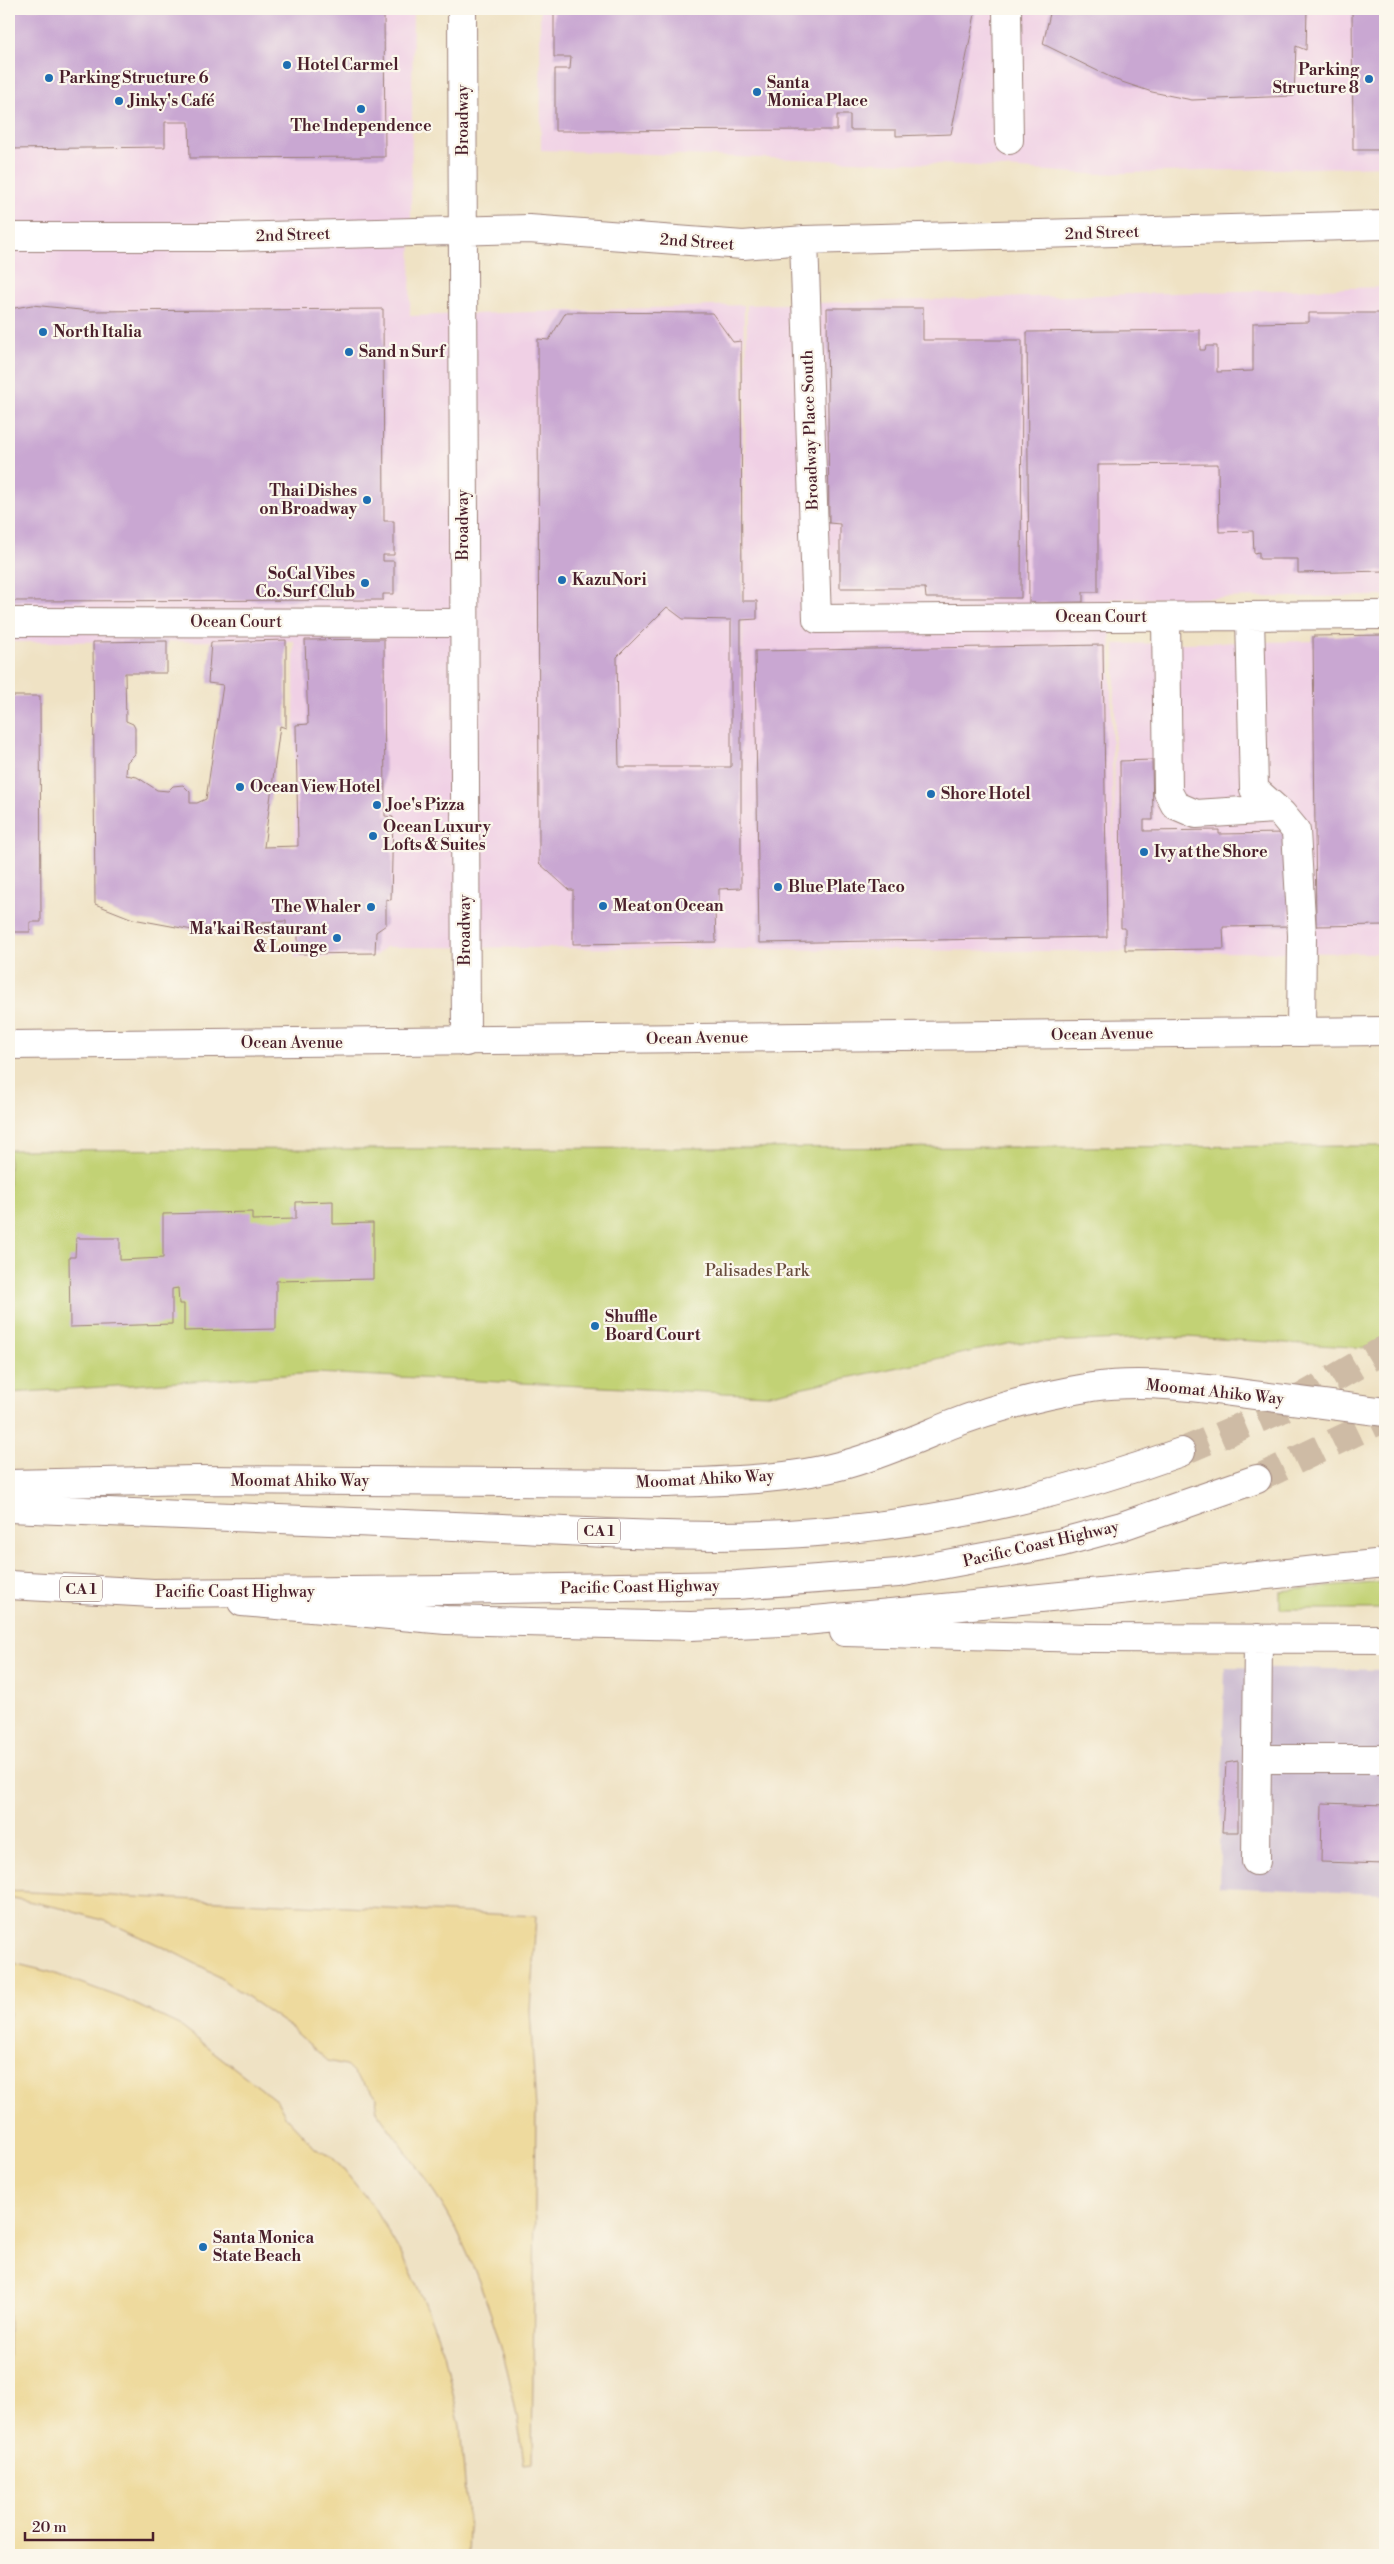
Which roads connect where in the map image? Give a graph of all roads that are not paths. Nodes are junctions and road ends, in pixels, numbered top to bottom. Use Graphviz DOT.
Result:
graph roads {
  1 [pos="462,9"];
  2 [pos="1007,9"];
  3 [pos="1009,140"];
  4 [pos="1385,225"];
  5 [pos="462,230"];
  6 [pos="9,237"];
  7 [pos="804,240"];
  8 [pos="1250,616"];
  9 [pos="1385,616"];
  10 [pos="1166,617"];
  11 [pos="817,619"];
  12 [pos="9,622"];
  13 [pos="464,623"];
  14 [pos="1275,809"];
  15 [pos="1385,1031"];
  16 [pos="1301,1032"];
  17 [pos="466,1042"];
  18 [pos="9,1045"];
  19 [pos="1385,1412"];
  20 [pos="1181,1452"];
  21 [pos="1257,1479"];
  22 [pos="9,1484"];
  23 [pos="9,1508"];
  24 [pos="1385,1562"];
  25 [pos="9,1585"];
  26 [pos="153,1592"];
  27 [pos="691,1626"];
  28 [pos="1258,1638"];
  29 [pos="1385,1640"];
  30 [pos="1257,1759"];
  31 [pos="1385,1759"];
  32 [pos="1256,1861"];
  1 -- 5 [label="main road, Broadway"];
  2 -- 3 [label="main road"];
  4 -- 7 [label="main road, 2nd Street"];
  5 -- 6 [label="main road, 2nd Street"];
  5 -- 7 [label="main road, 2nd Street"];
  5 -- 13 [label="main road, Broadway"];
  7 -- 11 [label="main road, Broadway Place South"];
  8 -- 9 [label="main road, Ocean Court"];
  8 -- 10 [label="main road, Ocean Court"];
  8 -- 14 [label="main road"];
  10 -- 11 [label="main road, Ocean Court"];
  10 -- 14 [label="main road"];
  12 -- 13 [label="main road, Ocean Court"];
  13 -- 17 [label="main road, Broadway"];
  14 -- 16 [label="main road"];
  15 -- 16 [label="main road, Ocean Avenue"];
  16 -- 17 [label="main road, Ocean Avenue"];
  17 -- 18 [label="main road, Ocean Avenue"];
  19 -- 22 [label="main road, Moomat Ahiko Way"];
  20 -- 23 [label="main road, CA 1"];
  21 -- 26 [label="main road, Pacific Coast Highway / CA 1"];
  24 -- 27 [label="main road"];
  25 -- 26 [label="main road, Pacific Coast Highway / CA 1"];
  26 -- 27 [label="main road"];
  27 -- 28 [label="main road"];
  28 -- 29 [label="main road"];
  28 -- 30 [label="main road"];
  30 -- 31 [label="main road"];
  30 -- 32 [label="main road"];
}
